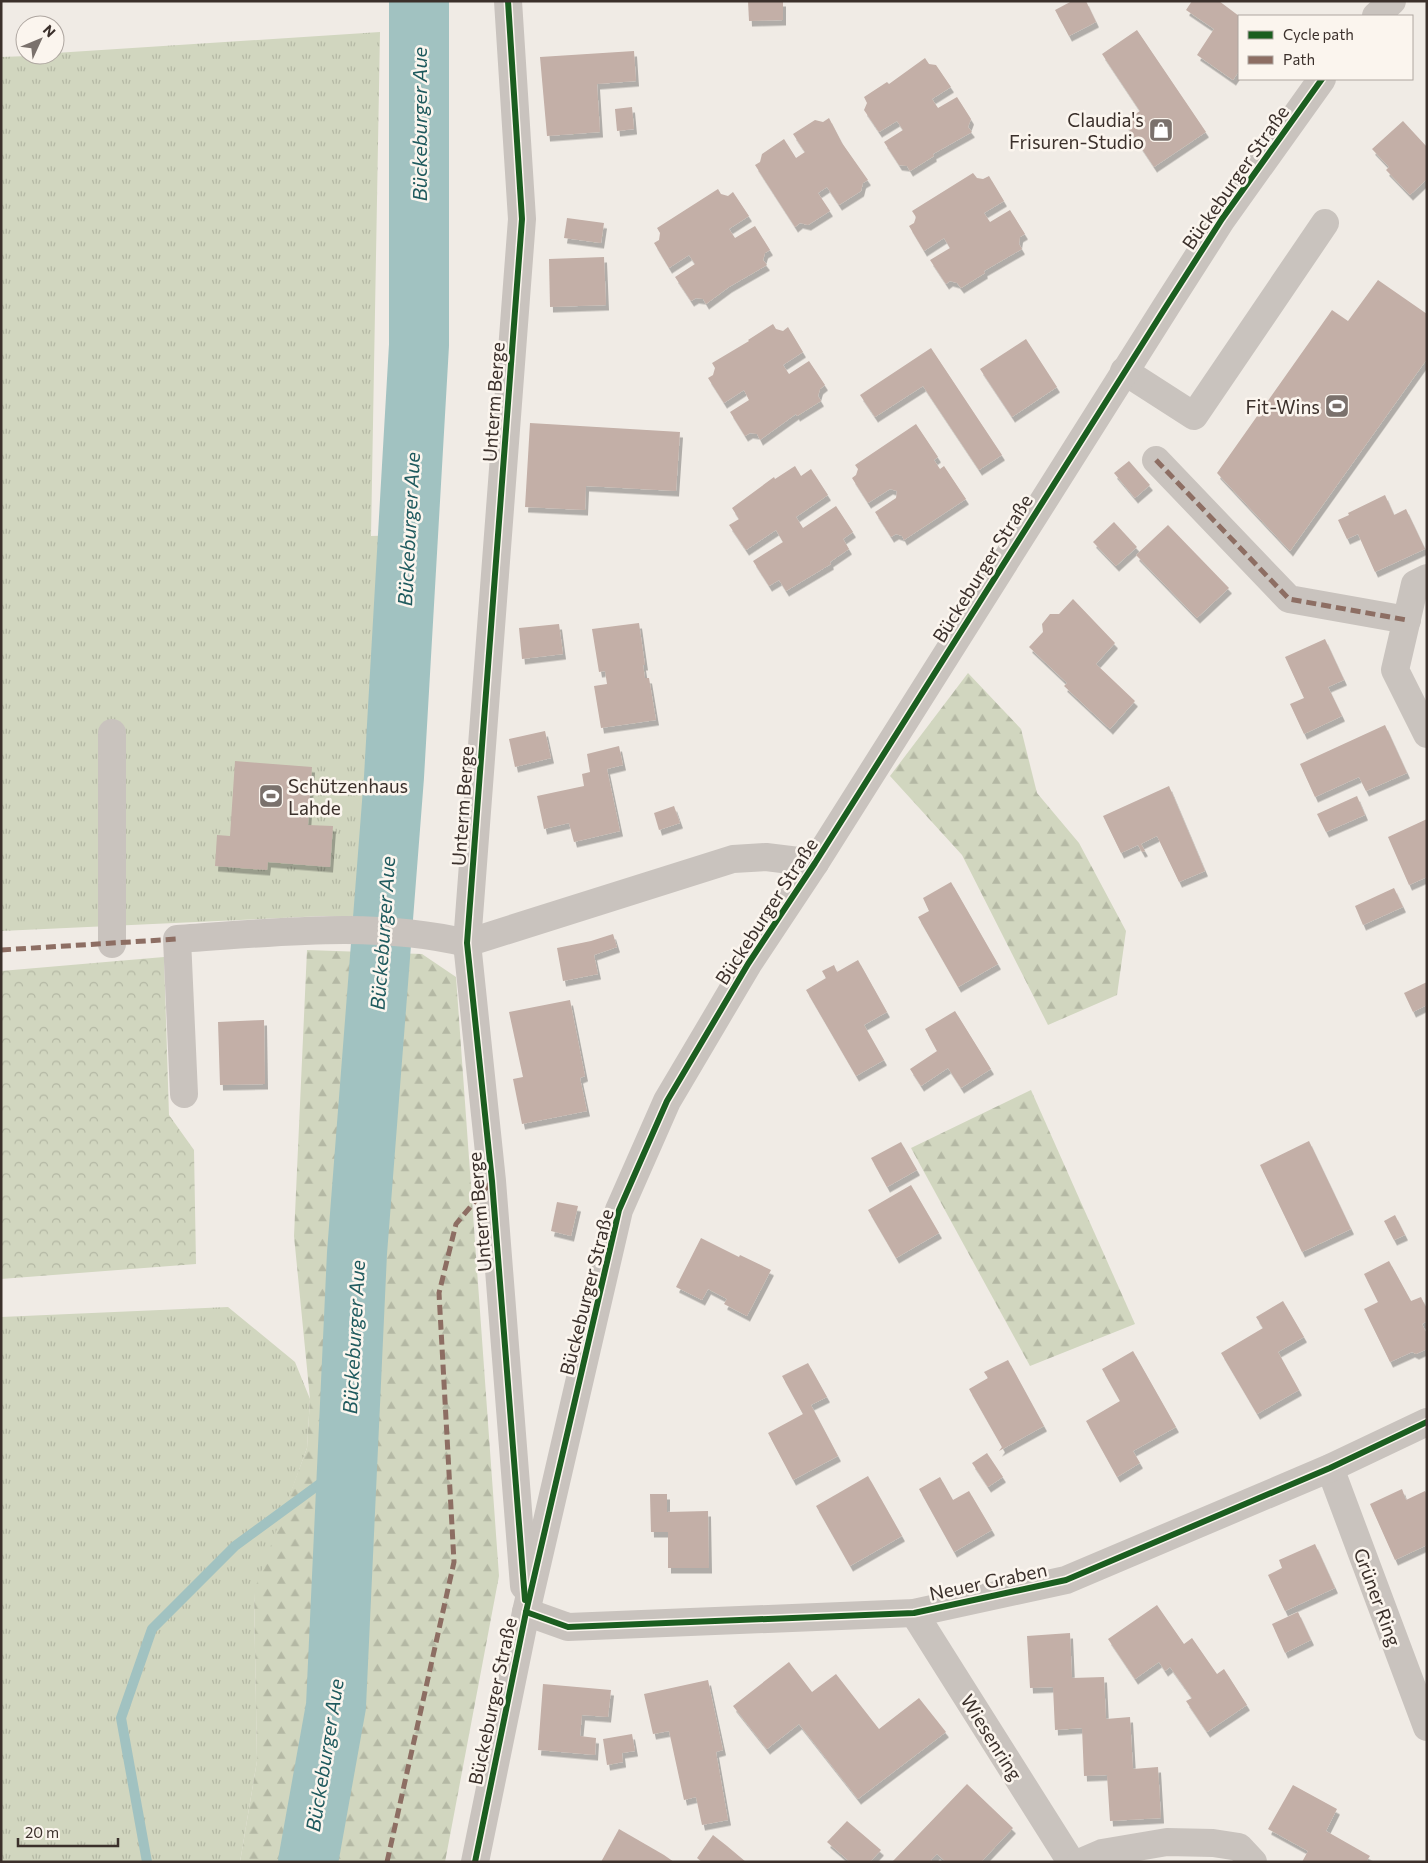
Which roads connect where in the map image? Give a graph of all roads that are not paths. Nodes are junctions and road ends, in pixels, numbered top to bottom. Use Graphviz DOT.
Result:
graph roads {
  1 [pos="508,1"];
  2 [pos="1392,1"];
  3 [pos="1377,15"];
  4 [pos="1321,80"];
  5 [pos="1325,223"];
  6 [pos="1124,371"];
  7 [pos="1156,460"];
  8 [pos="1427,578"];
  9 [pos="1407,620"];
  10 [pos="112,734"];
  11 [pos="1427,734"];
  12 [pos="815,863"];
  13 [pos="467,943"];
  14 [pos="112,944"];
  15 [pos="184,1094"];
  16 [pos="1427,1422"];
  17 [pos="1330,1468"];
  18 [pos="526,1612"];
  19 [pos="914,1613"];
  20 [pos="1427,1727"];
  21 [pos="475,1862"];
  22 [pos="1071,1862"];
  23 [pos="1081,1862"];
  24 [pos="1253,1862"];
  1 -- 13 [label="street, Unterm Berge"];
  2 -- 3 [label="street"];
  4 -- 6 [label="street, Bückeburger Straße"];
  5 -- 6 [label="street"];
  6 -- 12 [label="street, Bückeburger Straße"];
  7 -- 9 [label="street"];
  8 -- 9 [label="street"];
  9 -- 11 [label="street"];
  10 -- 14 [label="street"];
  12 -- 13 [label="street"];
  12 -- 18 [label="street, Bückeburger Straße"];
  13 -- 15 [label="street"];
  13 -- 18 [label="street, Unterm Berge"];
  16 -- 17 [label="street, Neuer Graben"];
  17 -- 19 [label="street, Neuer Graben"];
  17 -- 20 [label="street, Grüner Ring"];
  18 -- 19 [label="street, Neuer Graben"];
  18 -- 21 [label="street, Bückeburger Straße"];
  19 -- 22 [label="street, Wiesenring"];
  23 -- 24 [label="street"];
}
